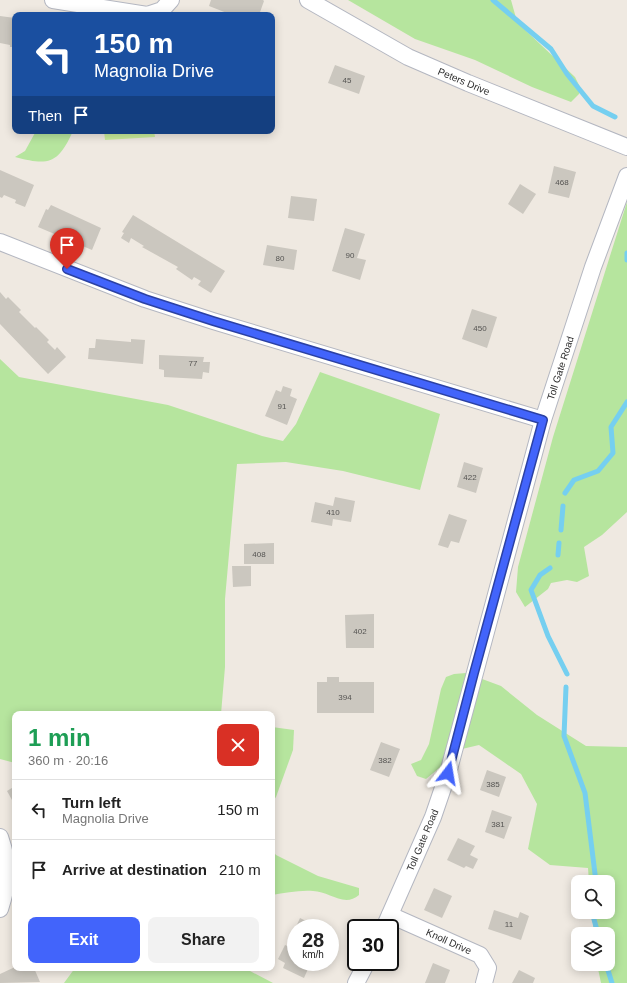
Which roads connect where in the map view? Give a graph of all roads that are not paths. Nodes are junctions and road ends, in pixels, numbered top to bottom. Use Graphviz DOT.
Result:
graph roads {
  1 [pos="53,0"];
  2 [pos="171,0"];
  3 [pos="308,0"];
  4 [pos="128,12"];
  5 [pos="156,12"];
  6 [pos="627,147"];
  7 [pos="627,176"];
  8 [pos="0,242"];
  9 [pos="543,420"];
  10 [pos="0,838"];
  11 [pos="0,909"];
  12 [pos="388,919"];
  13 [pos="399,925"];
  14 [pos="362,971"];
  15 [pos="356,983"];
  16 [pos="484,983"];
  1 -- 4 [label="street"];
  2 -- 5 [label="street"];
  3 -- 6 [label="street, Peters Drive"];
  7 -- 9 [label="street, Toll Gate Road"];
  8 -- 9 [label="street"];
  9 -- 12 [label="street, Toll Gate Road"];
  10 -- 11 [label="street"];
  13 -- 16 [label="street, Knoll Drive"];
  14 -- 15 [label="street"];
}
